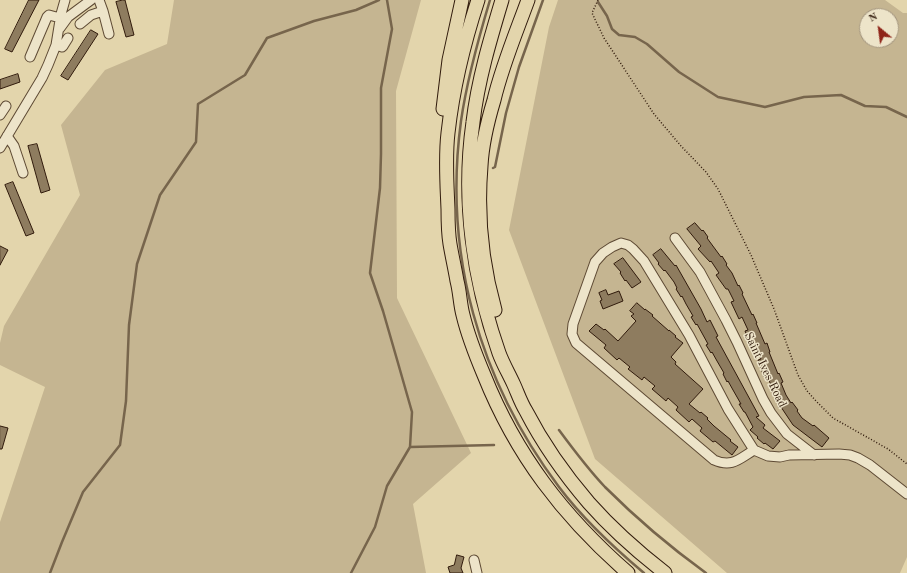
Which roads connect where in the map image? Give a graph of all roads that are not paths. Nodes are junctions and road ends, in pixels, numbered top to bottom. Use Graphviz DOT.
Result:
graph roads {
  1 [pos="64,0"];
  2 [pos="91,0"];
  3 [pos="99,0"];
  4 [pos="462,0"];
  5 [pos="478,0"];
  6 [pos="502,0"];
  7 [pos="528,0"];
  8 [pos="103,11"];
  9 [pos="60,18"];
  10 [pos="80,24"];
  11 [pos="59,29"];
  12 [pos="109,34"];
  13 [pos="68,38"];
  14 [pos="56,45"];
  15 [pos="30,57"];
  16 [pos="6,106"];
  17 [pos="0,115"];
  18 [pos="7,136"];
  19 [pos="0,148"];
  20 [pos="23,173"];
  21 [pos="675,238"];
  22 [pos="449,242"];
  23 [pos="526,411"];
  24 [pos="754,450"];
  25 [pos="814,455"];
  26 [pos="907,494"];
  27 [pos="474,560"];
  28 [pos="477,573"];
  29 [pos="628,573"];
  30 [pos="665,573"];
  1 -- 9 [label="street"];
  2 -- 11 [label="street"];
  3 -- 8 [label="street"];
  4 -- 22 [label="highway"];
  5 -- 22 [label="highway"];
  6 -- 23 [label="highway"];
  7 -- 23 [label="highway"];
  8 -- 10 [label="street"];
  8 -- 12 [label="street"];
  9 -- 11 [label="street"];
  9 -- 15 [label="street"];
  11 -- 14 [label="street"];
  13 -- 14 [label="street"];
  14 -- 18 [label="street"];
  16 -- 17 [label="street"];
  18 -- 19 [label="street"];
  18 -- 20 [label="street"];
  21 -- 25 [label="street, Saint Ives Road"];
  22 -- 29 [label="highway"];
  23 -- 30 [label="highway"];
  24 -- 24 [label="street"];
  24 -- 25 [label="street"];
  25 -- 26 [label="street"];
  27 -- 28 [label="street"];
}
